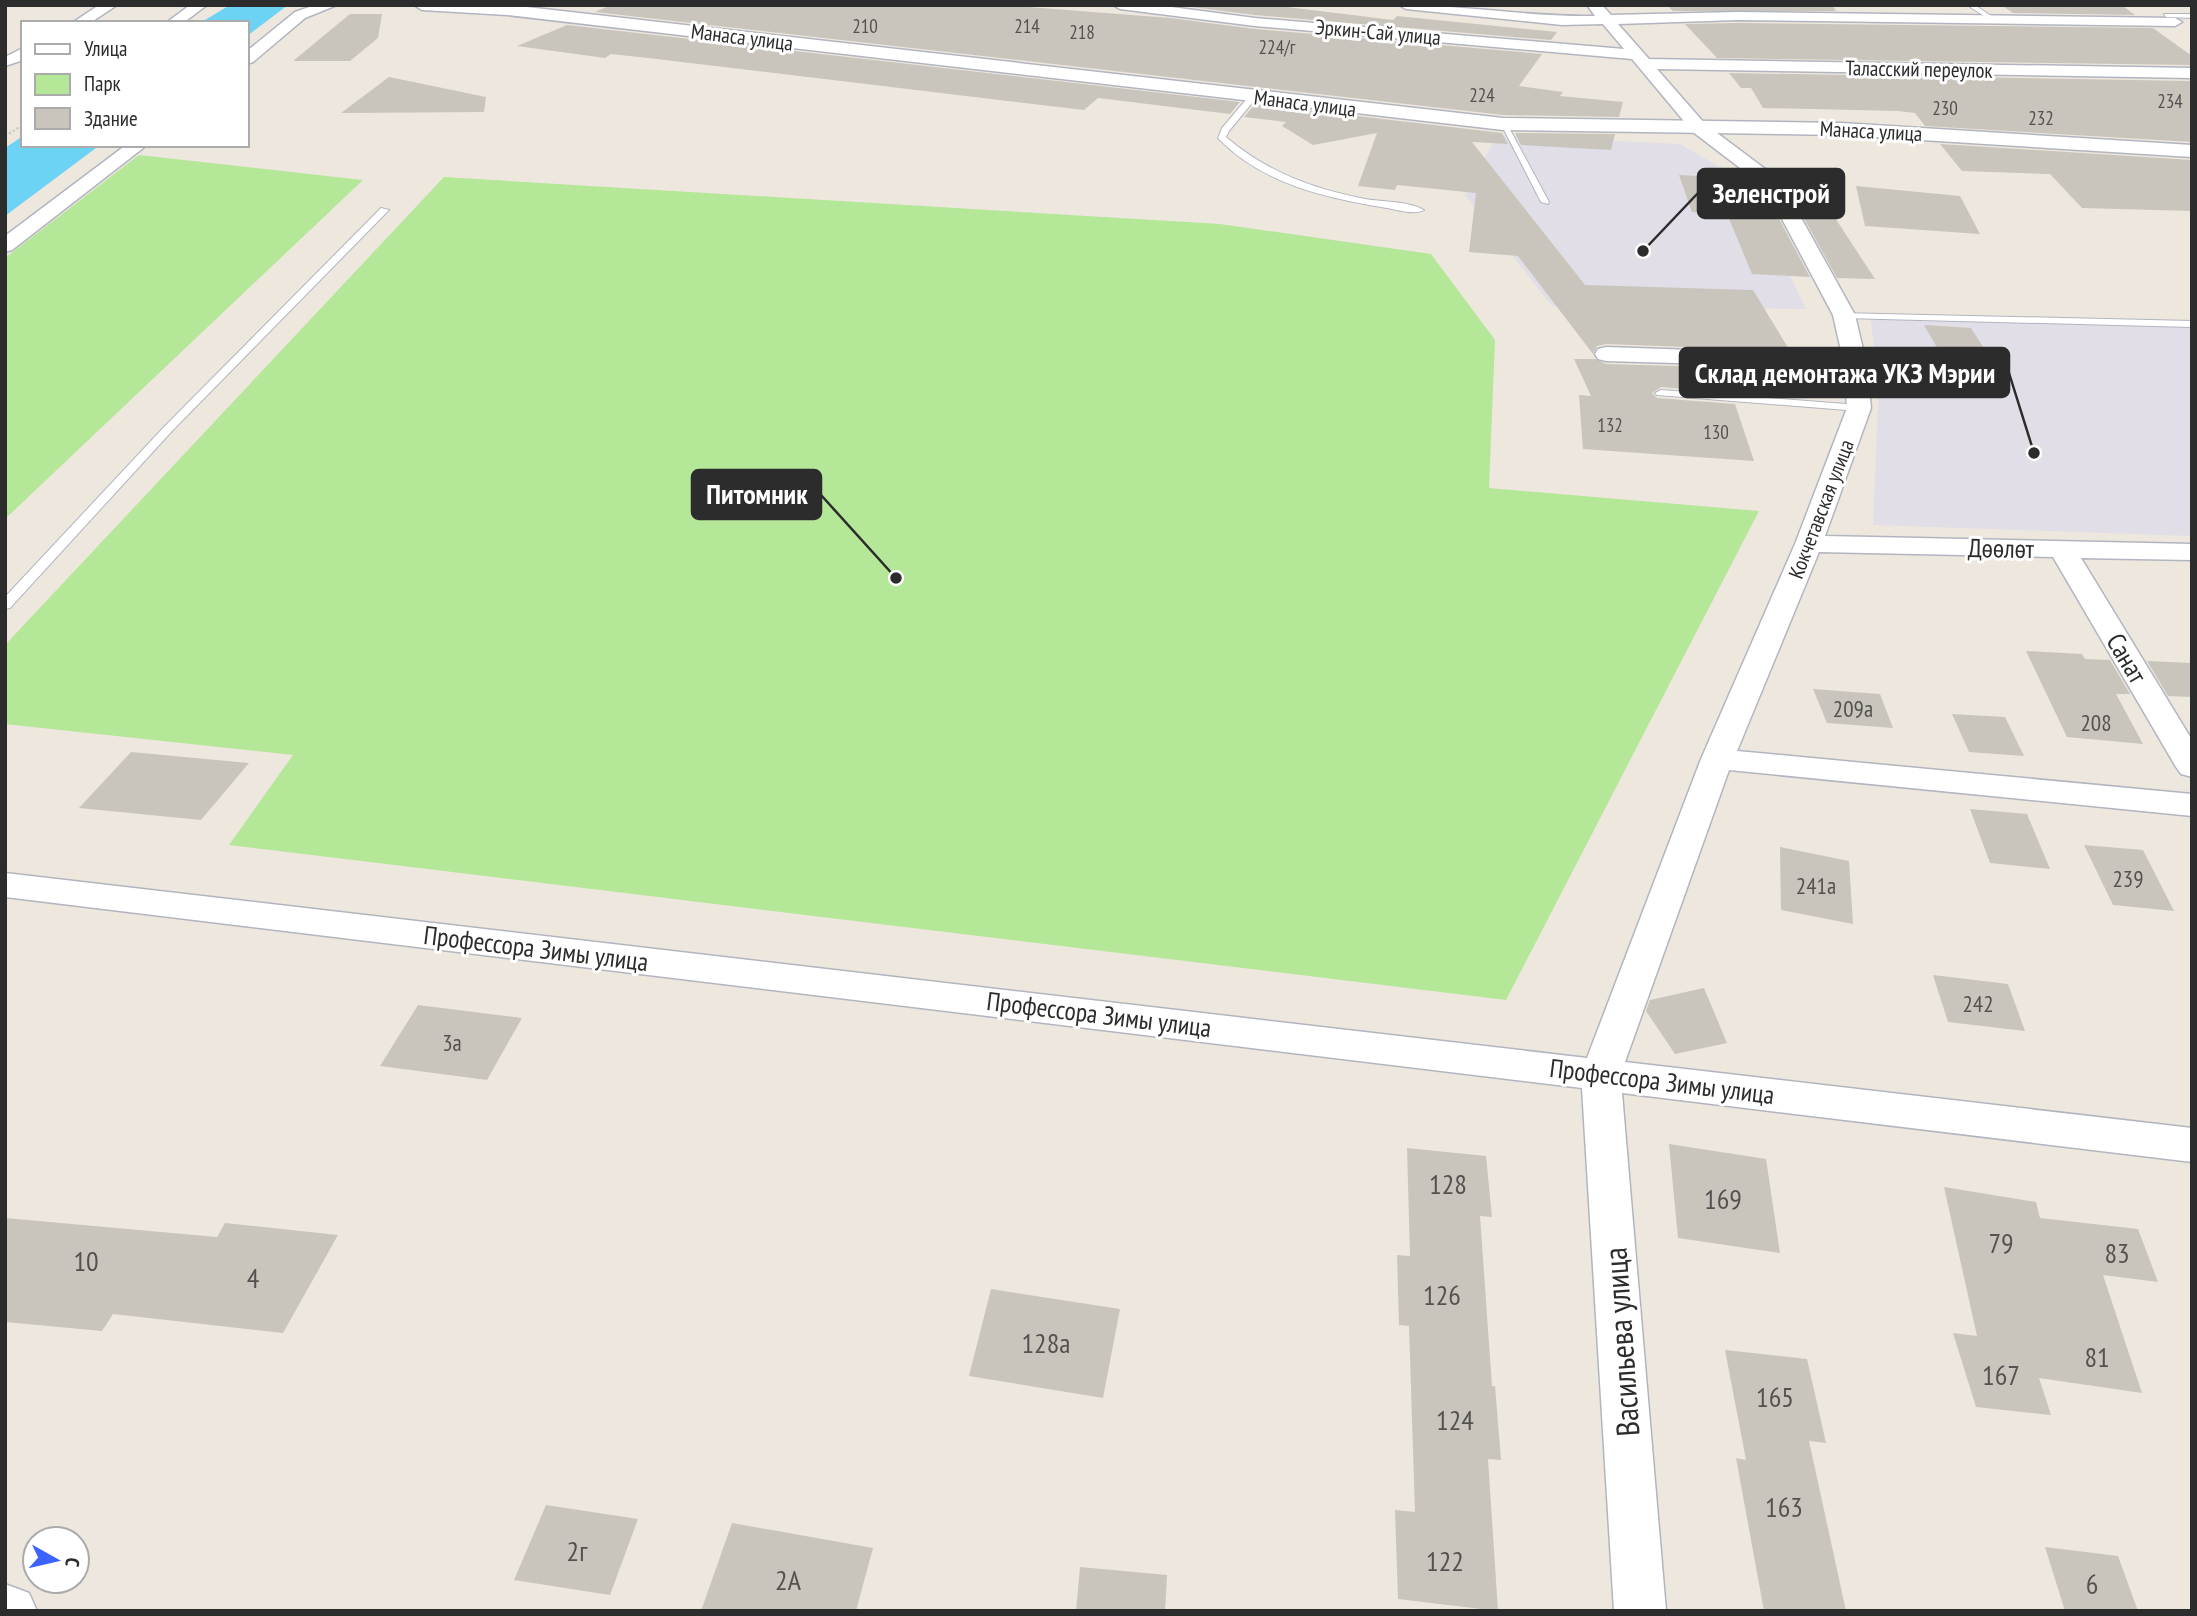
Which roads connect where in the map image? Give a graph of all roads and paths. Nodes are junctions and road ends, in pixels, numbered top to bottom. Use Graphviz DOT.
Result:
graph roads {
  1 [pos="110,5"];
  2 [pos="200,5"];
  3 [pos="330,5"];
  4 [pos="422,5"];
  5 [pos="1120,5"];
  6 [pos="1406,5"];
  7 [pos="1970,5"];
  8 [pos="1600,12"];
  9 [pos="2174,17"];
  10 [pos="1994,20"];
  11 [pos="82,21"];
  12 [pos="176,21"];
  13 [pos="248,58"];
  14 [pos="1641,60"];
  15 [pos="2192,73"];
  16 [pos="1253,97"];
  17 [pos="1503,124"];
  18 [pos="21,126"];
  19 [pos="1699,128"];
  20 [pos="5,136"];
  21 [pos="135,147"];
  22 [pos="2192,151"];
  23 [pos="1545,201"];
  24 [pos="384,210"];
  25 [pos="1419,210"];
  26 [pos="5,246"];
  27 [pos="1844,315"];
  28 [pos="2192,324"];
  29 [pos="1606,354"];
  30 [pos="1855,362"];
  31 [pos="1661,393"];
  32 [pos="1859,408"];
  33 [pos="1809,544"];
  34 [pos="2062,550"];
  35 [pos="2192,552"];
  36 [pos="5,605"];
  37 [pos="1717,759"];
  38 [pos="2192,767"];
  39 [pos="2192,805"];
  40 [pos="5,885"];
  41 [pos="1601,1073"];
  42 [pos="2192,1146"];
  43 [pos="5,1610"];
  44 [pos="11,1611"];
  45 [pos="1640,1611"];
  1 -- 11 [label="street"];
  2 -- 12 [label="street"];
  3 -- 13 [label="street"];
  4 -- 16 [label="street, Манаса улица"];
  5 -- 14 [label="street, Эркин-Сай улица"];
  6 -- 8 [label="street"];
  7 -- 10 [label="lane"];
  8 -- 10 [label="street"];
  8 -- 14 [label="street, Кокчетавская улица"];
  9 -- 10 [label="street"];
  14 -- 15 [label="street, Таласский переулок"];
  14 -- 19 [label="street, Кокчетавская улица"];
  16 -- 17 [label="street, Манаса улица"];
  16 -- 25 [label="lane"];
  17 -- 19 [label="street, Манаса улица"];
  17 -- 23 [label="lane"];
  18 -- 20 [label="path"];
  19 -- 22 [label="street, Манаса улица"];
  19 -- 27 [label="street, Кокчетавская улица"];
  21 -- 26 [label="street"];
  24 -- 36 [label="lane"];
  27 -- 28 [label="lane"];
  27 -- 30 [label="street, Кокчетавская улица"];
  29 -- 30 [label="street"];
  30 -- 32 [label="street, Кокчетавская улица"];
  31 -- 32 [label="lane"];
  32 -- 33 [label="street, Кокчетавская улица"];
  33 -- 34 [label="street, Дөөлөт"];
  33 -- 37 [label="street, Кокчетавская улица"];
  34 -- 35 [label="street, Дөөлөт"];
  34 -- 38 [label="street, Санат"];
  37 -- 39 [label="street"];
  37 -- 41 [label="street, Кокчетавская улица"];
  40 -- 41 [label="street, Профессора Зимы улица"];
  41 -- 42 [label="street, Профессора Зимы улица"];
  41 -- 45 [label="street, Васильева улица"];
  43 -- 44 [label="street"];
}
